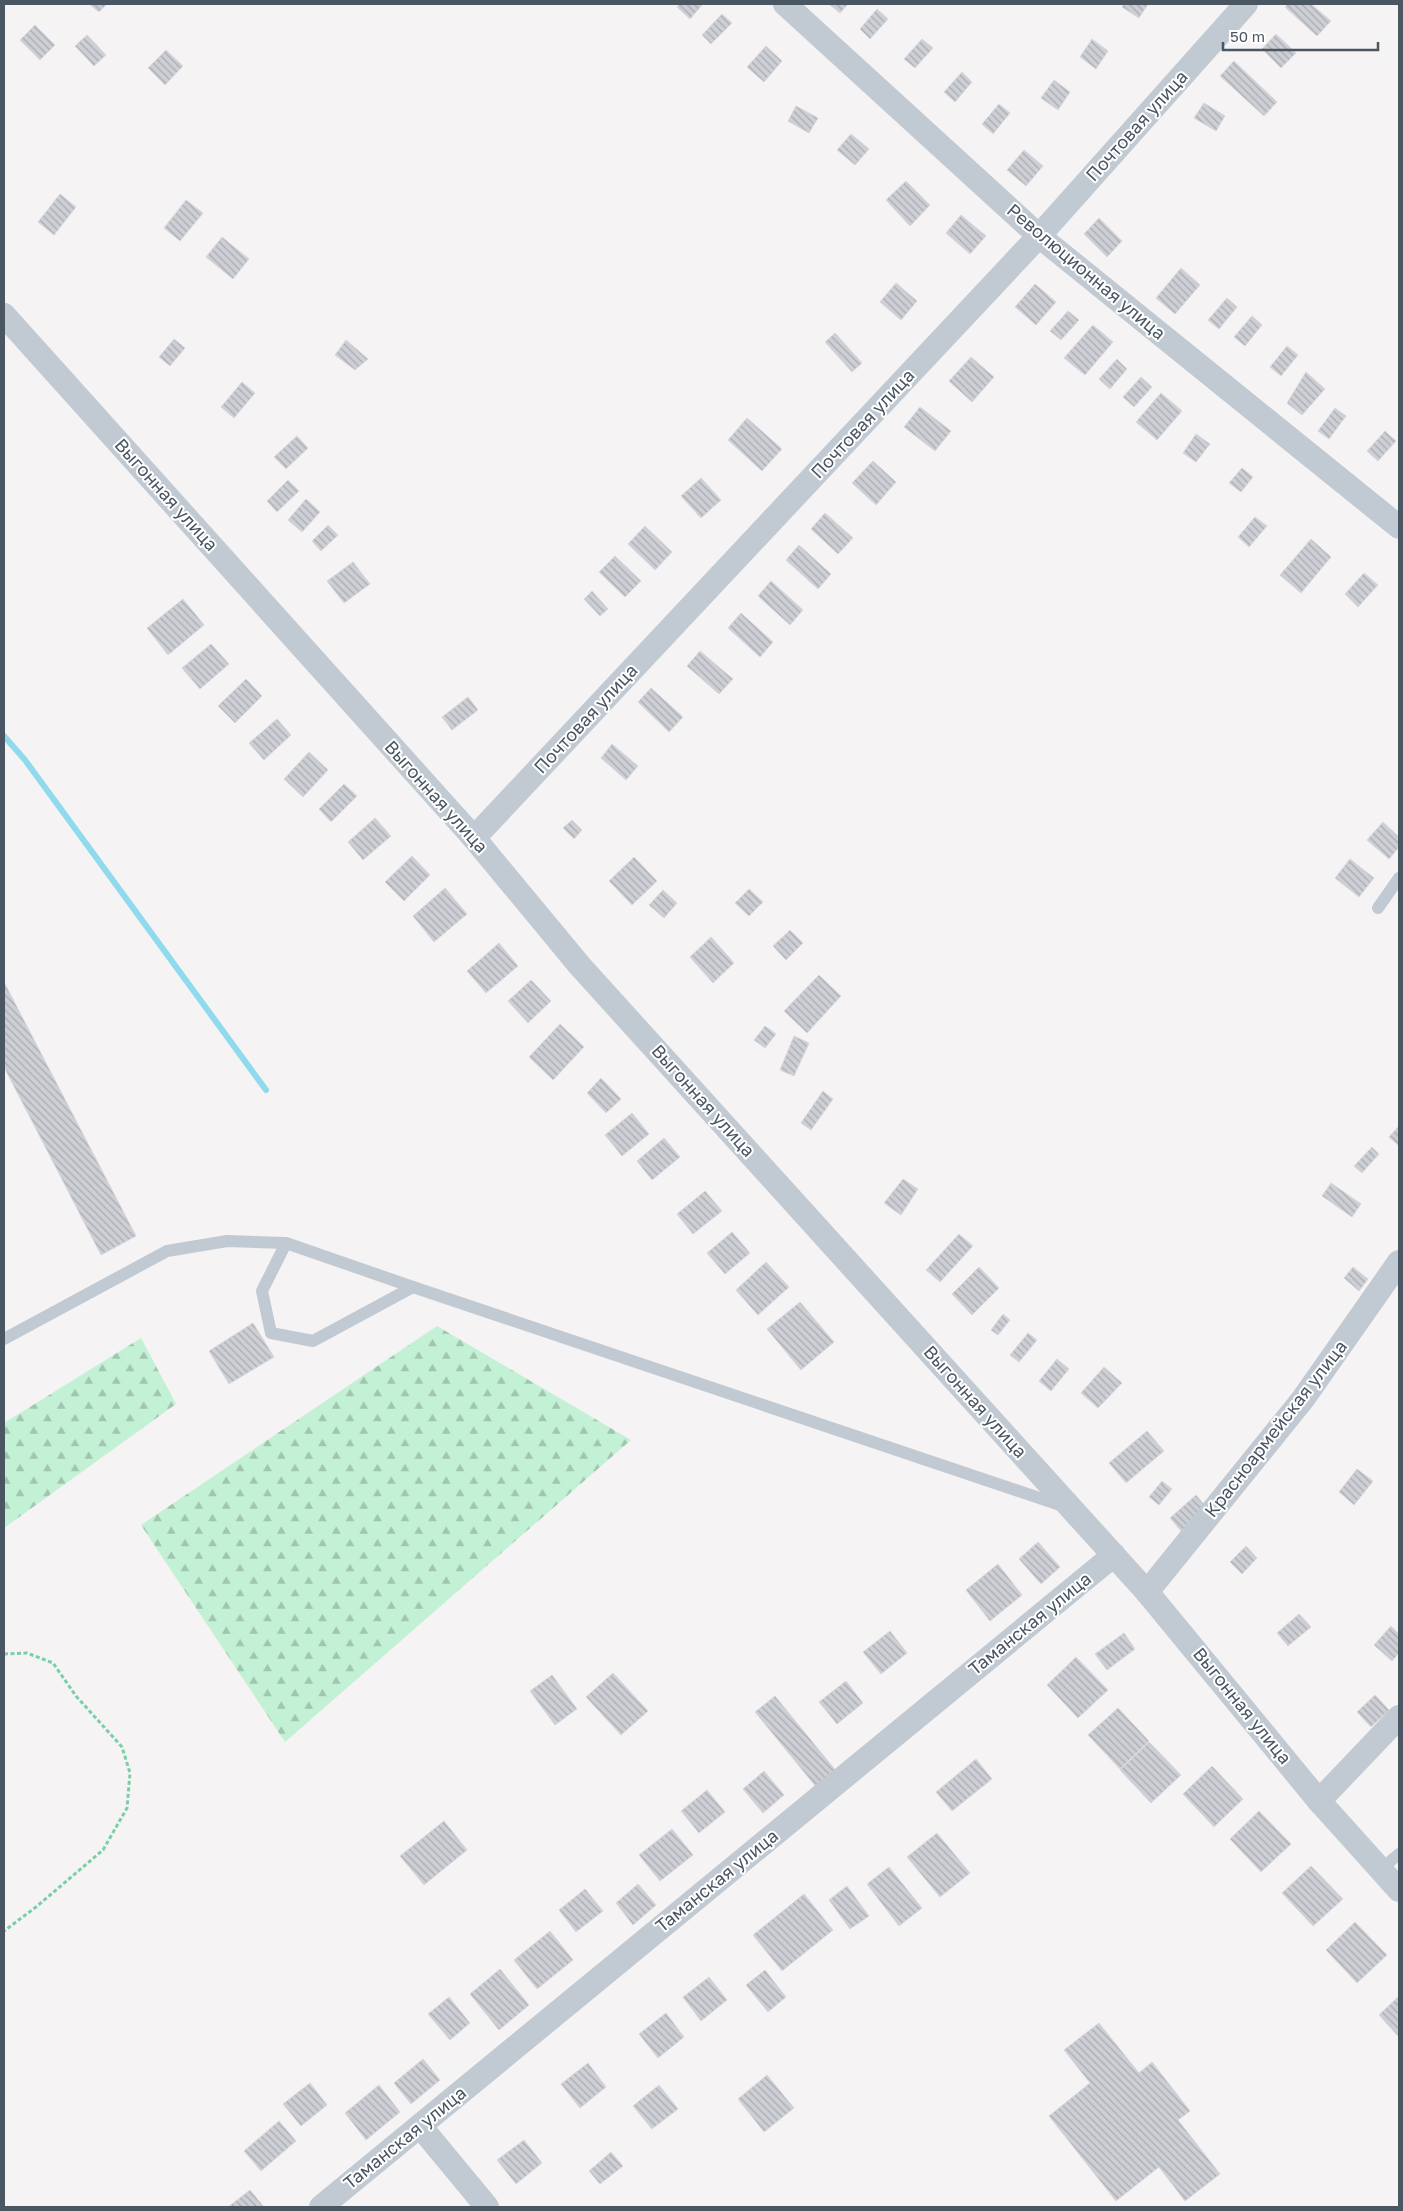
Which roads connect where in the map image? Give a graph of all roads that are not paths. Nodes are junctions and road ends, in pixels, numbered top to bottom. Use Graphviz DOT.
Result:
graph roads {
  1 [pos="785,4"];
  2 [pos="1246,4"];
  3 [pos="1039,236"];
  4 [pos="4,315"];
  5 [pos="1399,527"];
  6 [pos="474,838"];
  7 [pos="1399,878"];
  8 [pos="1378,908"];
  9 [pos="286,1243"];
  10 [pos="1399,1262"];
  11 [pos="413,1287"];
  12 [pos="4,1339"];
  13 [pos="1073,1510"];
  14 [pos="1114,1555"];
  15 [pos="1147,1592"];
  16 [pos="1399,1717"];
  17 [pos="1320,1801"];
  18 [pos="1399,1854"];
  19 [pos="1382,1869"];
  20 [pos="1399,1890"];
  21 [pos="420,2126"];
  22 [pos="321,2207"];
  23 [pos="487,2207"];
  1 -- 3 [label="street, Революционная улица"];
  2 -- 3 [label="street, Почтовая улица"];
  3 -- 5 [label="street, Революционная улица"];
  3 -- 6 [label="street, Почтовая улица"];
  4 -- 6 [label="street, Выгонная улица"];
  6 -- 13 [label="street, Выгонная улица"];
  7 -- 8 [label="lane"];
  9 -- 11 [label="lane"];
  9 -- 11 [label="lane"];
  9 -- 12 [label="lane"];
  10 -- 15 [label="street, Красноармейская улица"];
  11 -- 13 [label="lane"];
  13 -- 14 [label="street, Выгонная улица"];
  14 -- 15 [label="street, Выгонная улица"];
  14 -- 21 [label="street, Таманская улица"];
  15 -- 17 [label="street, Выгонная улица"];
  16 -- 17 [label="street"];
  17 -- 19 [label="street, Выгонная улица"];
  18 -- 19 [label="lane"];
  19 -- 20 [label="street, Выгонная улица"];
  21 -- 22 [label="street, Таманская улица"];
  21 -- 23 [label="street"];
}
